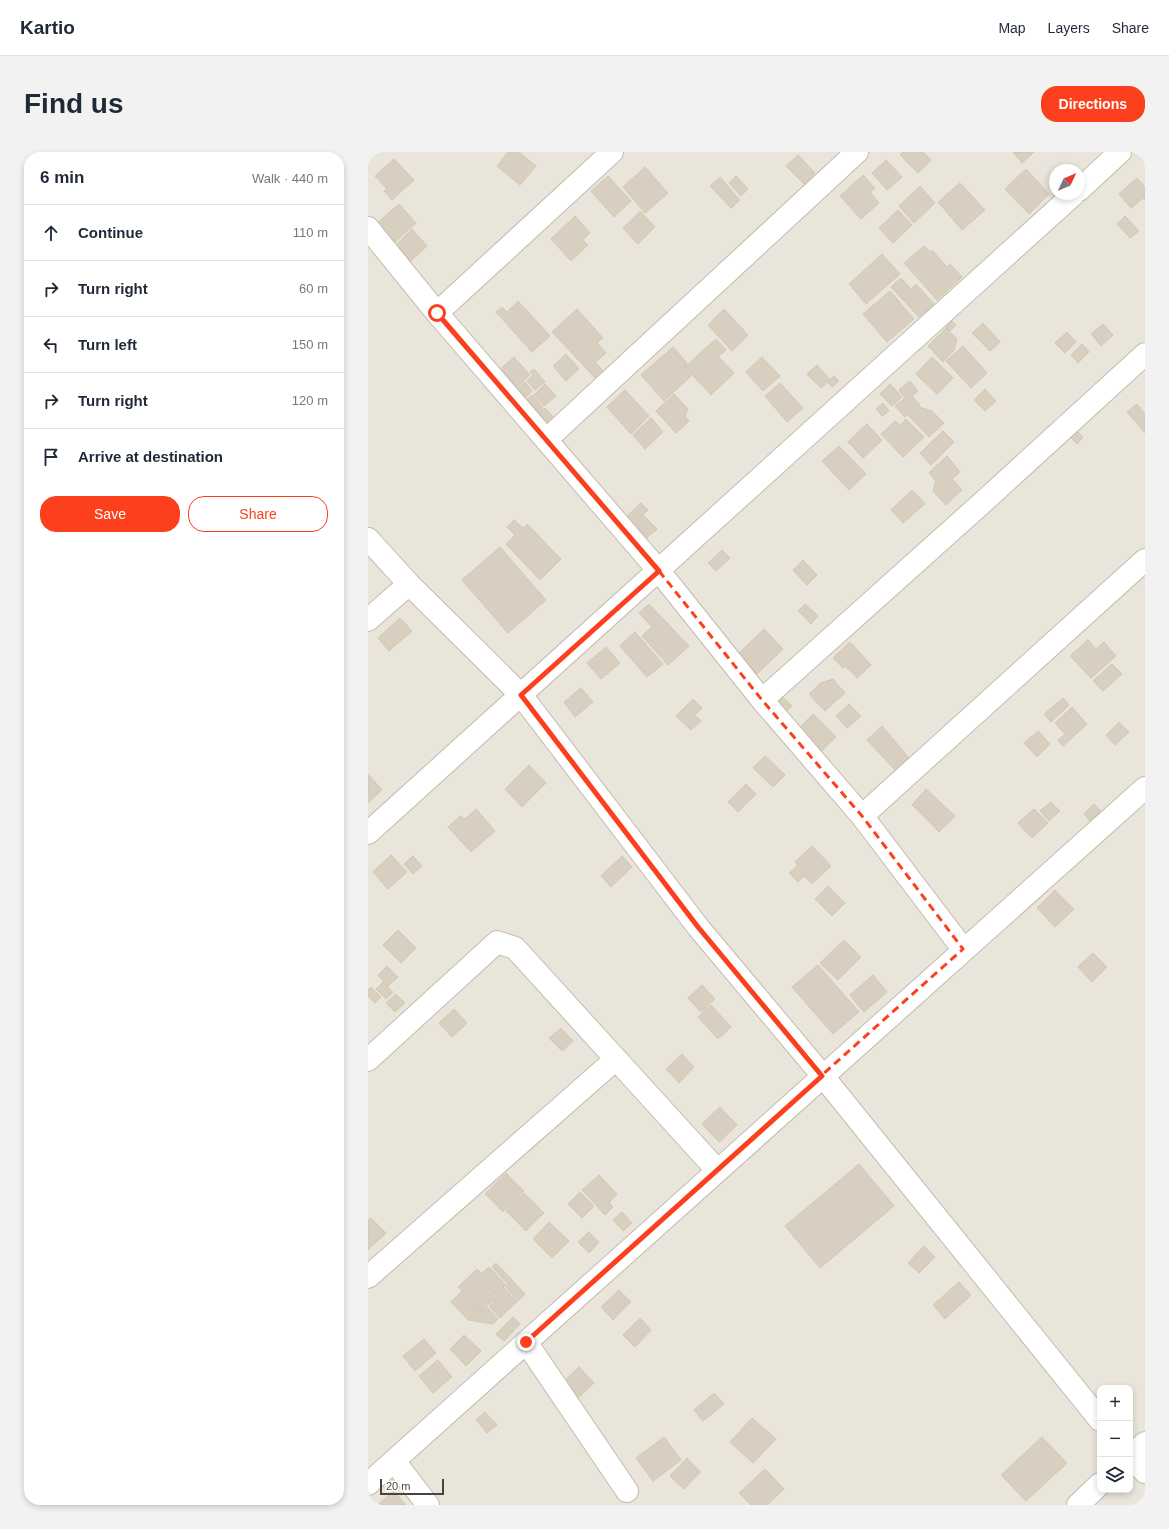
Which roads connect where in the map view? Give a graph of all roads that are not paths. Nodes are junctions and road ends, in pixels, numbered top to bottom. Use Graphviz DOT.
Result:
graph roads {
  1 [pos="612,152"];
  2 [pos="857,152"];
  3 [pos="1120,152"];
  4 [pos="1085,184"];
  5 [pos="1067,200"];
  6 [pos="368,228"];
  7 [pos="437,313"];
  8 [pos="1145,354"];
  9 [pos="546,440"];
  10 [pos="368,539"];
  11 [pos="1145,560"];
  12 [pos="659,571"];
  13 [pos="409,584"];
  14 [pos="368,620"];
  15 [pos="521,695"];
  16 [pos="762,700"];
  17 [pos="1145,788"];
  18 [pos="862,816"];
  19 [pos="368,833"];
  20 [pos="963,949"];
  21 [pos="616,1059"];
  22 [pos="368,1060"];
  23 [pos="822,1076"];
  24 [pos="717,1170"];
  25 [pos="368,1276"];
  26 [pos="526,1342"];
  27 [pos="1097,1416"];
  28 [pos="1145,1443"];
  29 [pos="1133,1454"];
  30 [pos="394,1460"];
  31 [pos="1133,1460"];
  32 [pos="1145,1472"];
  33 [pos="368,1484"];
  34 [pos="1097,1487"];
  35 [pos="627,1491"];
  36 [pos="428,1505"];
  37 [pos="1078,1505"];
  1 -- 7 [label="street"];
  2 -- 9 [label="street"];
  3 -- 4 [label="street"];
  5 -- 12 [label="street"];
  6 -- 7 [label="street"];
  7 -- 9 [label="street"];
  8 -- 16 [label="street"];
  9 -- 12 [label="street"];
  10 -- 13 [label="street"];
  11 -- 18 [label="street"];
  12 -- 15 [label="street"];
  12 -- 16 [label="street"];
  13 -- 14 [label="street"];
  13 -- 15 [label="street"];
  15 -- 19 [label="street"];
  15 -- 23 [label="street"];
  16 -- 18 [label="street"];
  17 -- 20 [label="street"];
  18 -- 20 [label="street"];
  20 -- 23 [label="street"];
  21 -- 22 [label="street"];
  21 -- 24 [label="street"];
  21 -- 25 [label="street"];
  23 -- 24 [label="street"];
  23 -- 27 [label="street"];
  24 -- 26 [label="street"];
  26 -- 30 [label="street"];
  26 -- 35 [label="street"];
  28 -- 29 [label="street"];
  30 -- 33 [label="street"];
  30 -- 36 [label="street"];
  31 -- 32 [label="street"];
  34 -- 37 [label="street"];
}
